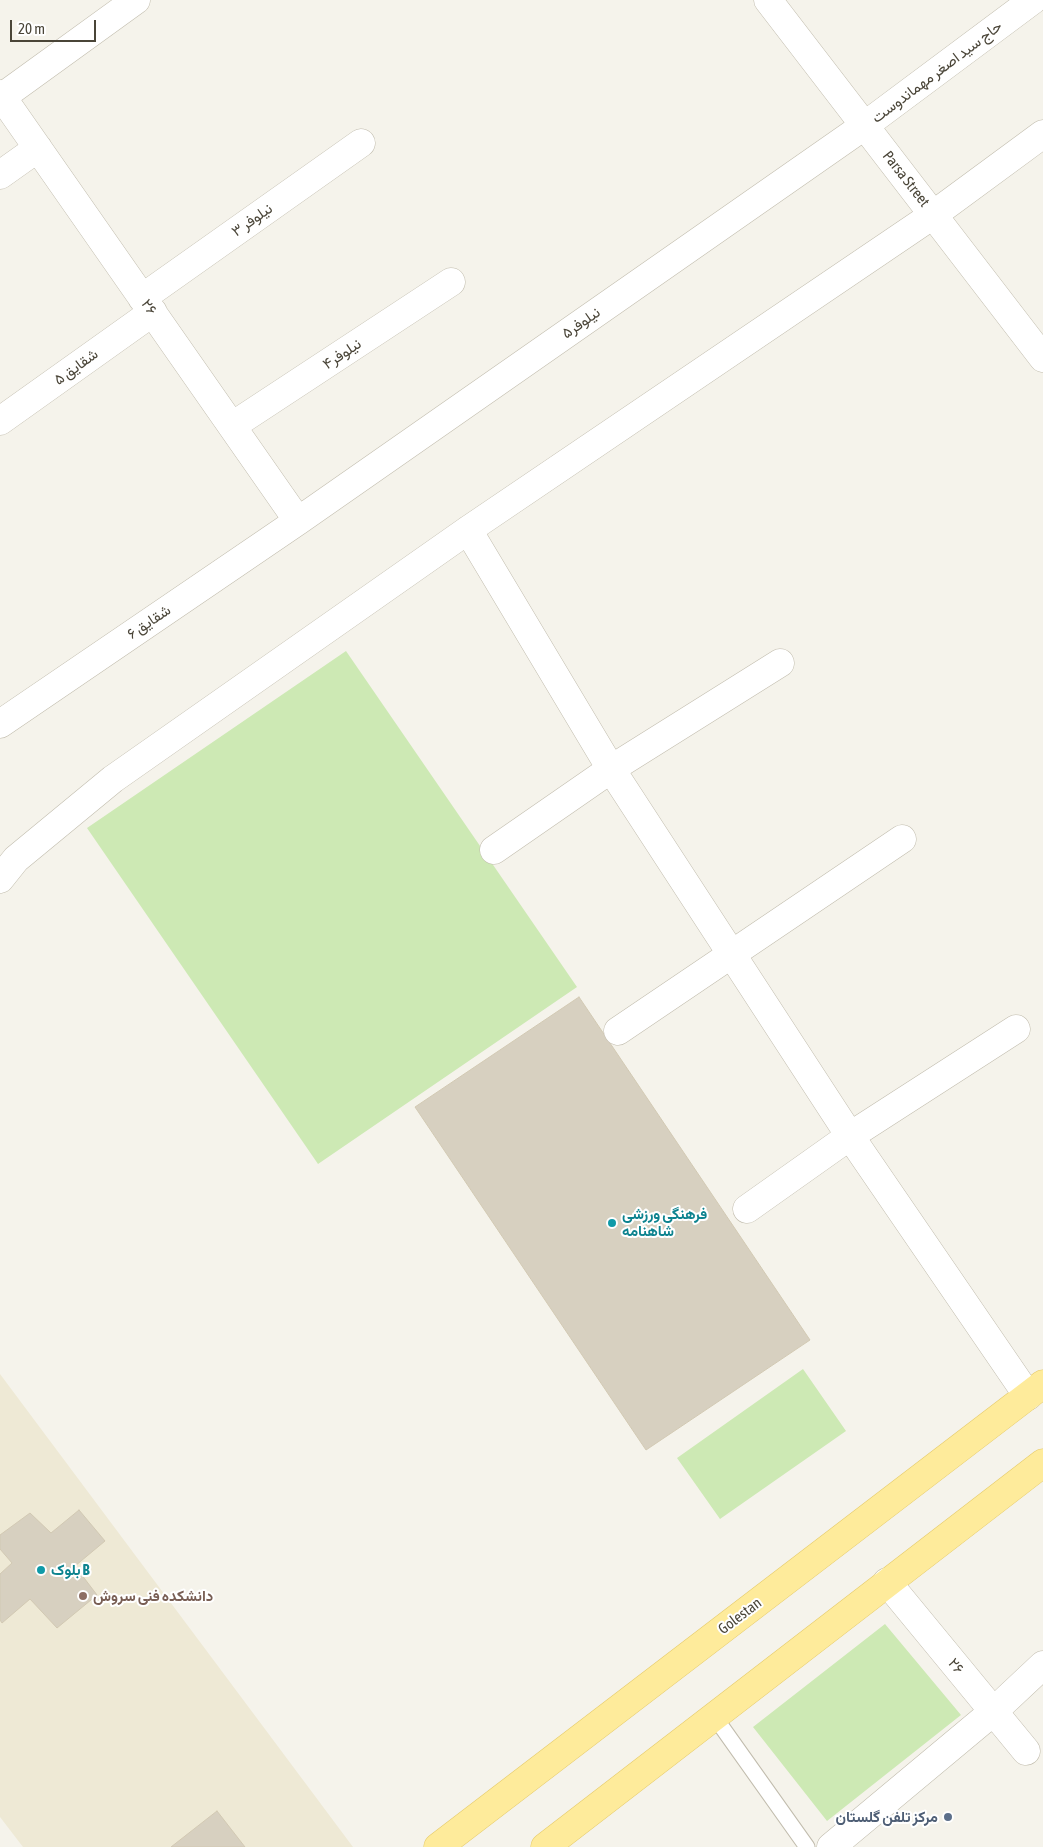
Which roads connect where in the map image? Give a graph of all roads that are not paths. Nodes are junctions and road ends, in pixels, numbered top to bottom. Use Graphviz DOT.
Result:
graph roads {
  1 [pos="136,0"];
  2 [pos="768,0"];
  3 [pos="1033,0"];
  4 [pos="1,96"];
  5 [pos="864,126"];
  6 [pos="1043,134"];
  7 [pos="361,143"];
  8 [pos="38,148"];
  9 [pos="0,175"];
  10 [pos="933,215"];
  11 [pos="451,282"];
  12 [pos="148,305"];
  13 [pos="1043,358"];
  14 [pos="0,421"];
  15 [pos="232,426"];
  16 [pos="298,520"];
  17 [pos="468,530"];
  18 [pos="780,663"];
  19 [pos="0,724"];
  20 [pos="611,768"];
  21 [pos="902,839"];
  22 [pos="494,850"];
  23 [pos="0,879"];
  24 [pos="732,952"];
  25 [pos="1016,1029"];
  26 [pos="618,1031"];
  27 [pos="850,1136"];
  28 [pos="747,1209"];
  29 [pos="1036,1390"];
  30 [pos="1043,1464"];
  31 [pos="887,1582"];
  32 [pos="1043,1665"];
  33 [pos="994,1711"];
  34 [pos="714,1716"];
  35 [pos="1026,1751"];
  36 [pos="555,1844"];
  37 [pos="438,1847"];
  38 [pos="807,1847"];
  39 [pos="831,1847"];
  1 -- 4 [label="street"];
  2 -- 5 [label="street, Parsa Street"];
  3 -- 5 [label="street, حاج سید اصغر مهماندوست"];
  4 -- 8 [label="street, ۲۶"];
  5 -- 10 [label="street, Parsa Street"];
  5 -- 16 [label="street, نیلوفر۵"];
  6 -- 10 [label="street"];
  7 -- 12 [label="street, نیلوفر ۳"];
  8 -- 9 [label="street"];
  8 -- 12 [label="street, ۲۶"];
  10 -- 13 [label="street, Parsa Street"];
  10 -- 17 [label="street"];
  11 -- 15 [label="street, نیلوفر۴"];
  12 -- 14 [label="street, شقایق ۵"];
  12 -- 15 [label="street, ۲۶"];
  15 -- 16 [label="street, ۲۶"];
  16 -- 19 [label="street, شقایق ۶"];
  17 -- 20 [label="street"];
  17 -- 23 [label="street"];
  18 -- 20 [label="street"];
  20 -- 22 [label="street"];
  20 -- 24 [label="street"];
  21 -- 24 [label="street"];
  24 -- 26 [label="street"];
  24 -- 27 [label="street"];
  25 -- 27 [label="street"];
  27 -- 28 [label="street"];
  27 -- 29 [label="street"];
  29 -- 37 [label="main road, Golestan"];
  30 -- 31 [label="main road"];
  31 -- 33 [label="street, ۲۶"];
  31 -- 34 [label="main road"];
  32 -- 33 [label="street"];
  33 -- 35 [label="street, ۲۶"];
  33 -- 39 [label="street"];
  34 -- 36 [label="main road"];
  34 -- 38 [label="lane"];
}
